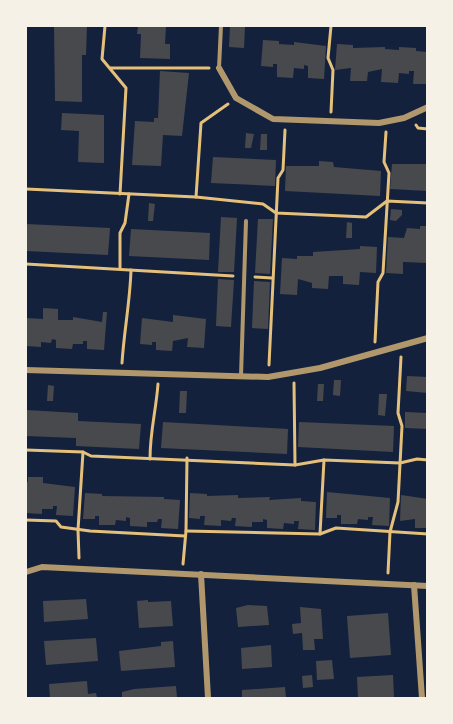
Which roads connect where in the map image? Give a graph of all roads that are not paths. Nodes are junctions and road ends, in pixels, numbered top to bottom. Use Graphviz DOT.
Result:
graph roads {
  1 [pos="221,26"];
  2 [pos="219,68"];
  3 [pos="428,107"];
  4 [pos="246,221"];
  5 [pos="428,338"];
  6 [pos="26,370"];
  7 [pos="241,377"];
  8 [pos="26,572"];
  9 [pos="201,574"];
  10 [pos="414,585"];
  11 [pos="428,586"];
  12 [pos="208,699"];
  13 [pos="422,699"];
  1 -- 2 [label="lane"];
  2 -- 3 [label="street"];
  4 -- 7 [label="lane"];
  5 -- 7 [label="street"];
  6 -- 7 [label="street"];
  8 -- 9 [label="street"];
  9 -- 10 [label="street"];
  9 -- 12 [label="street"];
  10 -- 11 [label="street"];
  10 -- 13 [label="street"];
}
